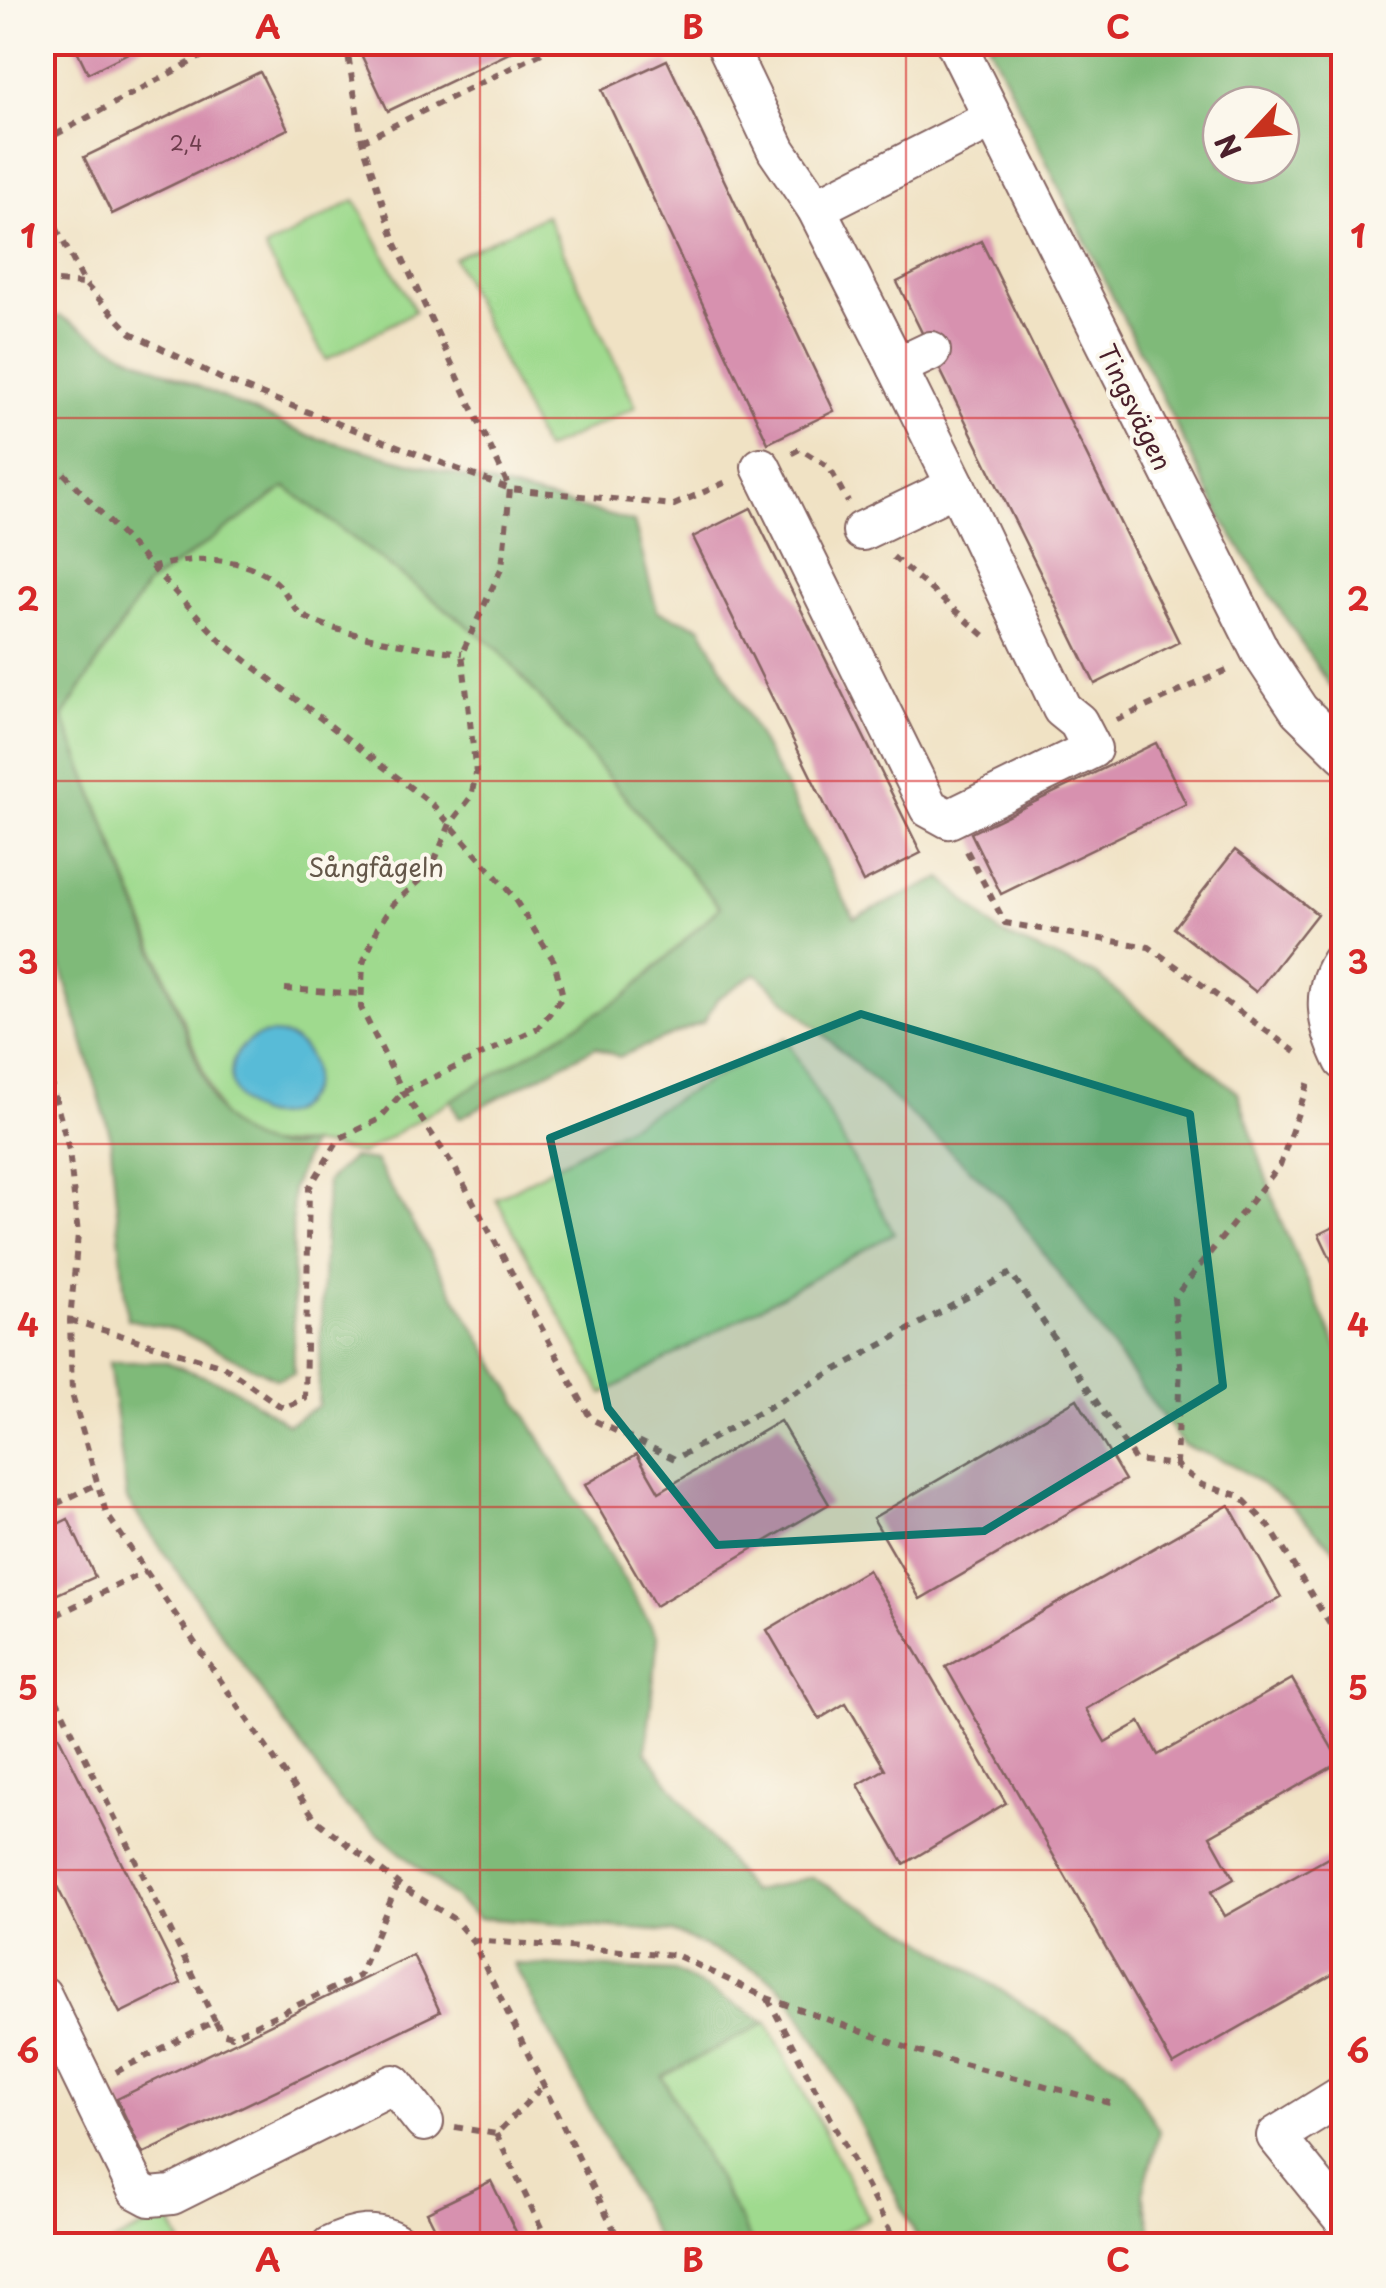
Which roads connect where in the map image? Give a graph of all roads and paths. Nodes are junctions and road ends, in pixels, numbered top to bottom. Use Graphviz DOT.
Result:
graph roads {
  1 [pos="216,42"];
  2 [pos="346,42"];
  3 [pos="564,42"];
  4 [pos="725,42"];
  5 [pos="955,42"];
  6 [pos="992,120"];
  7 [pos="362,141"];
  8 [pos="42,142"];
  9 [pos="42,200"];
  10 [pos="816,208"];
  11 [pos="42,281"];
  12 [pos="85,284"];
  13 [pos="42,450"];
  14 [pos="761,467"];
  15 [pos="956,486"];
  16 [pos="510,489"];
  17 [pos="862,531"];
  18 [pos="150,568"];
  19 [pos="998,648"];
  20 [pos="462,653"];
  21 [pos="1233,667"];
  22 [pos="1084,735"];
  23 [pos="1344,754"];
  24 [pos="949,819"];
  25 [pos="450,824"];
  26 [pos="1344,957"];
  27 [pos="285,989"];
  28 [pos="360,994"];
  29 [pos="42,1050"];
  30 [pos="1328,1062"];
  31 [pos="1309,1088"];
  32 [pos="403,1092"];
  33 [pos="58,1114"];
  34 [pos="42,1122"];
  35 [pos="70,1320"];
  36 [pos="1176,1465"];
  37 [pos="95,1485"];
  38 [pos="42,1511"];
  39 [pos="147,1571"];
  40 [pos="42,1622"];
  41 [pos="1344,1647"];
  42 [pos="42,1670"];
  43 [pos="398,1883"];
  44 [pos="472,1940"];
  45 [pos="42,1995"];
  46 [pos="767,1998"];
  47 [pos="215,2021"];
  48 [pos="89,2087"];
  49 [pos="542,2087"];
  50 [pos="1344,2094"];
  51 [pos="1117,2105"];
  52 [pos="424,2122"];
  53 [pos="496,2134"];
  54 [pos="1344,2220"];
  55 [pos="330,2246"];
  56 [pos="401,2246"];
  57 [pos="550,2246"];
  58 [pos="622,2246"];
  59 [pos="898,2246"];
  1 -- 8 [label="path"];
  2 -- 7 [label="path"];
  3 -- 7 [label="path"];
  4 -- 10 [label="street"];
  5 -- 6 [label="street, Tingsvägen"];
  6 -- 10 [label="street"];
  6 -- 23 [label="street, Tingsvägen"];
  7 -- 16 [label="path"];
  9 -- 12 [label="path"];
  10 -- 15 [label="street"];
  11 -- 12 [label="path"];
  12 -- 16 [label="path"];
  13 -- 18 [label="path"];
  14 -- 16 [label="path"];
  14 -- 17 [label="path"];
  14 -- 24 [label="street"];
  15 -- 17 [label="street"];
  15 -- 22 [label="street"];
  16 -- 20 [label="path"];
  17 -- 19 [label="path"];
  18 -- 20 [label="path"];
  18 -- 25 [label="path"];
  20 -- 25 [label="path"];
  21 -- 22 [label="path"];
  22 -- 24 [label="street"];
  24 -- 30 [label="path"];
  25 -- 28 [label="path"];
  25 -- 32 [label="path"];
  26 -- 30 [label="street"];
  27 -- 28 [label="path"];
  28 -- 32 [label="path"];
  29 -- 33 [label="path"];
  31 -- 36 [label="path"];
  32 -- 35 [label="path"];
  32 -- 36 [label="path"];
  33 -- 34 [label="path"];
  33 -- 35 [label="path"];
  35 -- 37 [label="path"];
  36 -- 41 [label="path"];
  37 -- 38 [label="path"];
  37 -- 39 [label="path"];
  39 -- 40 [label="path"];
  39 -- 43 [label="path"];
  42 -- 47 [label="path"];
  43 -- 44 [label="path"];
  43 -- 47 [label="path"];
  44 -- 46 [label="path"];
  44 -- 49 [label="path"];
  45 -- 48 [label="street"];
  46 -- 51 [label="path"];
  46 -- 59 [label="path"];
  47 -- 48 [label="path"];
  48 -- 52 [label="street"];
  49 -- 53 [label="path"];
  49 -- 58 [label="path"];
  50 -- 54 [label="street"];
  52 -- 53 [label="path"];
  53 -- 57 [label="path"];
  55 -- 56 [label="street"];
}
